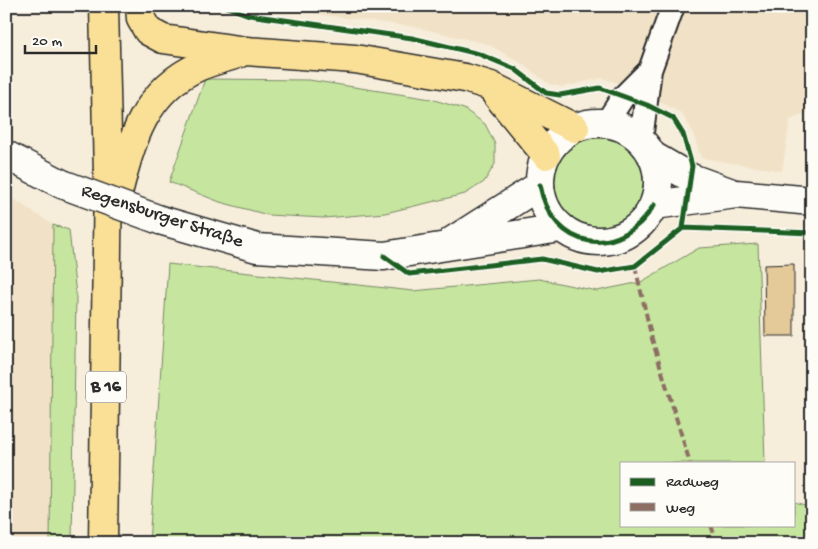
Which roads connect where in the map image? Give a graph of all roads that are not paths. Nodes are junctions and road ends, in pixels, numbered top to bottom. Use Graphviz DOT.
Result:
graph roads {
  1 [pos="104,6"];
  2 [pos="140,6"];
  3 [pos="673,6"];
  4 [pos="246,51"];
  5 [pos="650,70"];
  6 [pos="491,86"];
  7 [pos="606,123"];
  8 [pos="574,128"];
  9 [pos="647,148"];
  10 [pos="6,155"];
  11 [pos="546,155"];
  12 [pos="540,185"];
  13 [pos="736,194"];
  14 [pos="812,201"];
  15 [pos="654,205"];
  16 [pos="560,228"];
  17 [pos="108,230"];
  18 [pos="444,246"];
  19 [pos="103,543"];
  1 -- 17 [label="highway, B 16"];
  2 -- 4 [label="highway"];
  3 -- 5 [label="street"];
  4 -- 6 [label="highway"];
  4 -- 17 [label="highway"];
  5 -- 7 [label="street"];
  5 -- 9 [label="street"];
  6 -- 8 [label="highway"];
  6 -- 11 [label="highway"];
  7 -- 8 [label="street"];
  7 -- 9 [label="street"];
  8 -- 11 [label="street"];
  9 -- 13 [label="street"];
  9 -- 15 [label="street"];
  10 -- 18 [label="street, Regensburger Straße, bridge"];
  11 -- 12 [label="street"];
  12 -- 16 [label="street"];
  12 -- 18 [label="street, Regensburger Straße"];
  13 -- 14 [label="street"];
  13 -- 15 [label="street"];
  15 -- 16 [label="street"];
  16 -- 18 [label="street, Regensburger Straße"];
  17 -- 19 [label="highway, B 16"];
}
